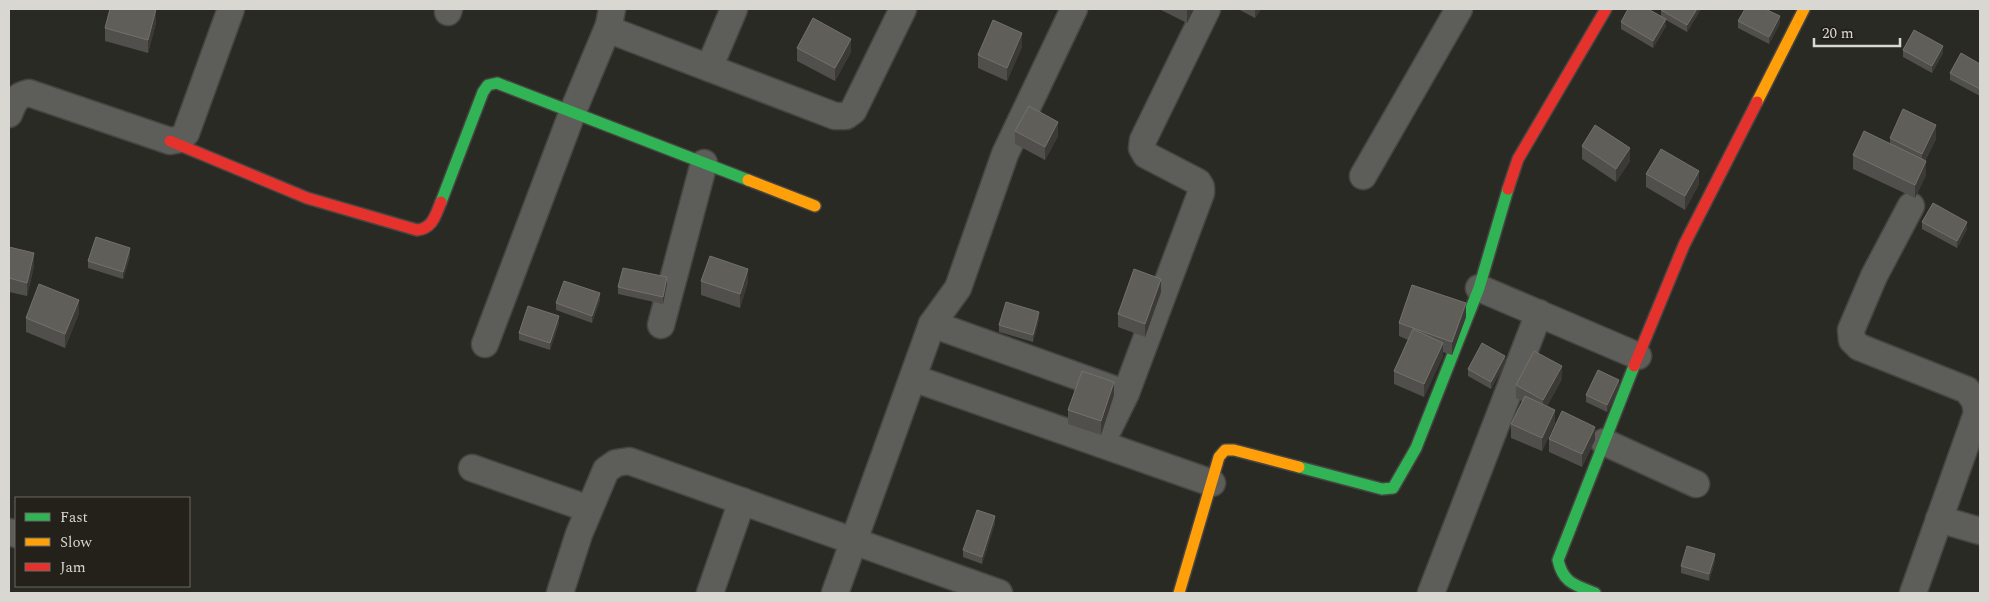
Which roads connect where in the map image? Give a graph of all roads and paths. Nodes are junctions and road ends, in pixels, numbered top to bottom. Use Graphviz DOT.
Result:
graph roads {
  1 [pos="231,9"];
  2 [pos="734,9"];
  3 [pos="903,9"];
  4 [pos="1074,9"];
  5 [pos="1207,9"];
  6 [pos="1458,9"];
  7 [pos="1606,9"];
  8 [pos="1804,9"];
  9 [pos="611,17"];
  10 [pos="709,68"];
  11 [pos="574,111"];
  12 [pos="9,114"];
  13 [pos="170,141"];
  14 [pos="704,162"];
  15 [pos="1363,176"];
  16 [pos="815,206"];
  17 [pos="1911,206"];
  18 [pos="1479,288"];
  19 [pos="1539,314"];
  20 [pos="932,324"];
  21 [pos="661,326"];
  22 [pos="486,344"];
  23 [pos="1638,356"];
  24 [pos="913,378"];
  25 [pos="1126,394"];
  26 [pos="1604,442"];
  27 [pos="1101,444"];
  28 [pos="472,468"];
  29 [pos="1212,483"];
  30 [pos="1696,484"];
  31 [pos="742,501"];
  32 [pos="590,509"];
  33 [pos="1939,519"];
  34 [pos="1980,531"];
  35 [pos="854,541"];
  36 [pos="560,593"];
  37 [pos="710,593"];
  38 [pos="835,593"];
  39 [pos="999,593"];
  40 [pos="1179,593"];
  41 [pos="1431,593"];
  42 [pos="1595,593"];
  43 [pos="1913,593"];
  1 -- 13 [label="street"];
  2 -- 10 [label="street"];
  3 -- 10 [label="street"];
  4 -- 20 [label="street"];
  5 -- 25 [label="street"];
  6 -- 15 [label="street"];
  7 -- 18 [label="street"];
  8 -- 23 [label="street"];
  9 -- 10 [label="street"];
  9 -- 11 [label="street"];
  11 -- 13 [label="street"];
  11 -- 14 [label="street"];
  11 -- 22 [label="street"];
  12 -- 13 [label="street"];
  14 -- 16 [label="street"];
  14 -- 21 [label="street"];
  17 -- 33 [label="street"];
  18 -- 19 [label="street"];
  18 -- 29 [label="street"];
  19 -- 23 [label="street"];
  19 -- 41 [label="street"];
  20 -- 24 [label="street"];
  20 -- 25 [label="street"];
  23 -- 26 [label="street"];
  24 -- 27 [label="street"];
  24 -- 35 [label="street"];
  25 -- 27 [label="street"];
  26 -- 30 [label="street"];
  26 -- 42 [label="street"];
  27 -- 29 [label="street"];
  28 -- 32 [label="street"];
  29 -- 40 [label="street"];
  31 -- 32 [label="street"];
  31 -- 35 [label="street"];
  31 -- 37 [label="street"];
  32 -- 36 [label="street"];
  33 -- 34 [label="street"];
  33 -- 43 [label="street"];
  35 -- 38 [label="street"];
  35 -- 39 [label="street"];
}
